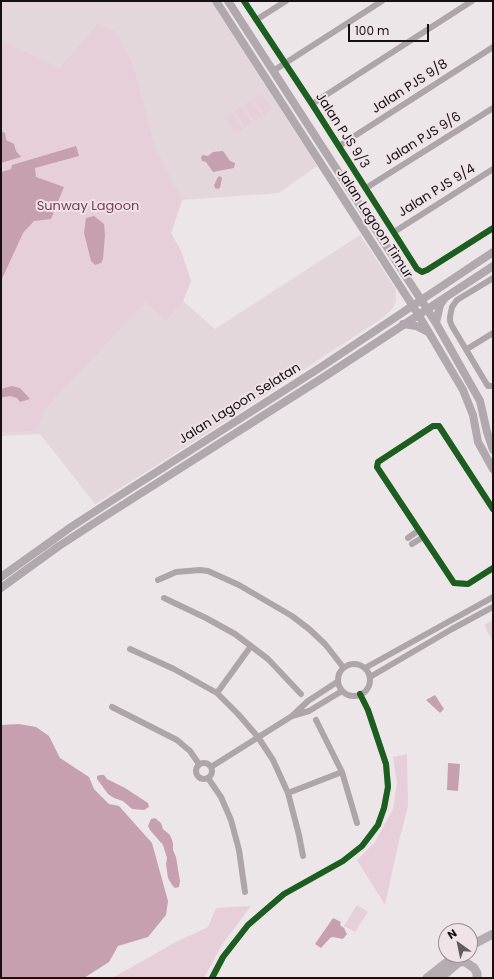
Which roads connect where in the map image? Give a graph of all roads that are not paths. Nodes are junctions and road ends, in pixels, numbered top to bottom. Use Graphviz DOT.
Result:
graph roads {
  1 [pos="216,1"];
  2 [pos="228,1"];
  3 [pos="244,1"];
  4 [pos="286,1"];
  5 [pos="382,1"];
  6 [pos="472,1"];
  7 [pos="256,20"];
  8 [pos="493,47"];
  9 [pos="285,64"];
  10 [pos="273,71"];
  11 [pos="312,104"];
  12 [pos="493,108"];
  13 [pos="339,146"];
  14 [pos="493,169"];
  15 [pos="366,188"];
  16 [pos="493,228"];
  17 [pos="394,232"];
  18 [pos="493,252"];
  19 [pos="493,266"];
  20 [pos="493,278"];
  21 [pos="411,285"];
  22 [pos="437,288"];
  23 [pos="403,291"];
  24 [pos="446,296"];
  25 [pos="420,300"];
  26 [pos="412,305"];
  27 [pos="427,309"];
  28 [pos="418,314"];
  29 [pos="397,315"];
  30 [pos="403,324"];
  31 [pos="436,324"];
  32 [pos="429,332"];
  33 [pos="493,333"];
  34 [pos="467,349"];
  35 [pos="493,386"];
  36 [pos="493,450"];
  37 [pos="493,469"];
  38 [pos="493,509"];
  39 [pos="419,530"];
  40 [pos="423,536"];
  41 [pos="408,538"];
  42 [pos="412,544"];
  43 [pos="493,568"];
  44 [pos="1,577"];
  45 [pos="158,580"];
  46 [pos="1,588"];
  47 [pos="493,597"];
  48 [pos="164,598"];
  49 [pos="493,607"];
  50 [pos="251,646"];
  51 [pos="130,649"];
  52 [pos="343,667"];
  53 [pos="365,668"];
  54 [pos="370,677"];
  55 [pos="337,682"];
  56 [pos="342,691"];
  57 [pos="217,693"];
  58 [pos="301,694"];
  59 [pos="360,694"];
  60 [pos="112,707"];
  61 [pos="292,716"];
  62 [pos="316,720"];
  63 [pos="258,737"];
  64 [pos="199,764"];
  65 [pos="211,767"];
  66 [pos="342,772"];
  67 [pos="208,778"];
  68 [pos="288,793"];
  69 [pos="357,823"];
  70 [pos="303,856"];
  71 [pos="244,892"];
  72 [pos="493,934"];
  73 [pos="478,942"];
  74 [pos="446,963"];
  75 [pos="212,978"];
  76 [pos="427,978"];
  77 [pos="440,978"];
  78 [pos="477,978"];
  1 -- 23 [label="main road, Jalan Lagoon Timur"];
  2 -- 10 [label="main road, Jalan Lagoon Timur"];
  3 -- 7 [label="street, Jalan PJS 9/3"];
  4 -- 7 [label="street"];
  5 -- 9 [label="street"];
  6 -- 11 [label="street"];
  7 -- 9 [label="street, Jalan PJS 9/3"];
  8 -- 13 [label="street, Jalan PJS 9/8"];
  9 -- 10 [label="street"];
  9 -- 11 [label="street, Jalan PJS 9/3"];
  10 -- 21 [label="main road, Jalan Lagoon Timur"];
  11 -- 13 [label="street, Jalan PJS 9/3"];
  12 -- 15 [label="street, Jalan PJS 9/6"];
  13 -- 15 [label="street, Jalan PJS 9/3"];
  14 -- 17 [label="street, Jalan PJS 9/4"];
  15 -- 17 [label="street, Jalan PJS 9/3"];
  16 -- 17 [label="street, Jalan PJS 9/3"];
  18 -- 22 [label="main road, Jalan Lagoon Selatan"];
  19 -- 24 [label="main road, Jalan Lagoon Selatan"];
  20 -- 34 [label="street"];
  21 -- 22 [label="main road"];
  21 -- 25 [label="main road, Jalan Lagoon Timur"];
  22 -- 25 [label="main road, Jalan Lagoon Selatan"];
  23 -- 26 [label="main road, Jalan Lagoon Timur"];
  23 -- 29 [label="main road"];
  24 -- 27 [label="main road, Jalan Lagoon Selatan"];
  24 -- 31 [label="main road"];
  25 -- 26 [label="main road, Jalan Lagoon Selatan"];
  25 -- 27 [label="main road, Jalan Lagoon Timur"];
  26 -- 28 [label="main road, Jalan Lagoon Timur"];
  26 -- 29 [label="main road, Jalan Lagoon Selatan"];
  27 -- 28 [label="main road, Jalan Lagoon Selatan"];
  27 -- 31 [label="main road, Jalan Lagoon Timur"];
  28 -- 30 [label="main road, Jalan Lagoon Selatan"];
  28 -- 32 [label="main road, Jalan Lagoon Timur"];
  29 -- 44 [label="main road, Jalan Lagoon Selatan"];
  30 -- 32 [label="main road"];
  30 -- 46 [label="main road, Jalan Lagoon Selatan"];
  31 -- 36 [label="main road, Jalan Lagoon Timur"];
  32 -- 37 [label="main road, Jalan Lagoon Timur"];
  33 -- 34 [label="street"];
  34 -- 35 [label="street"];
  38 -- 39 [label="street"];
  39 -- 40 [label="street"];
  39 -- 41 [label="street"];
  40 -- 42 [label="street"];
  40 -- 43 [label="street"];
  45 -- 52 [label="street"];
  47 -- 53 [label="street"];
  48 -- 50 [label="street"];
  49 -- 54 [label="street"];
  50 -- 57 [label="street"];
  50 -- 58 [label="street"];
  51 -- 57 [label="street"];
  52 -- 53 [label="street"];
  52 -- 55 [label="street"];
  53 -- 54 [label="street"];
  54 -- 59 [label="street"];
  55 -- 56 [label="street"];
  55 -- 61 [label="street"];
  56 -- 59 [label="street"];
  56 -- 61 [label="street"];
  57 -- 63 [label="street"];
  59 -- 75 [label="street"];
  60 -- 64 [label="street"];
  61 -- 63 [label="street"];
  62 -- 66 [label="street"];
  63 -- 65 [label="street"];
  63 -- 68 [label="street"];
  64 -- 65 [label="street"];
  64 -- 67 [label="street"];
  65 -- 67 [label="street"];
  66 -- 68 [label="street"];
  66 -- 69 [label="street"];
  67 -- 71 [label="street"];
  68 -- 70 [label="street"];
  72 -- 73 [label="highway"];
  74 -- 76 [label="highway"];
  77 -- 78 [label="highway"];
}
